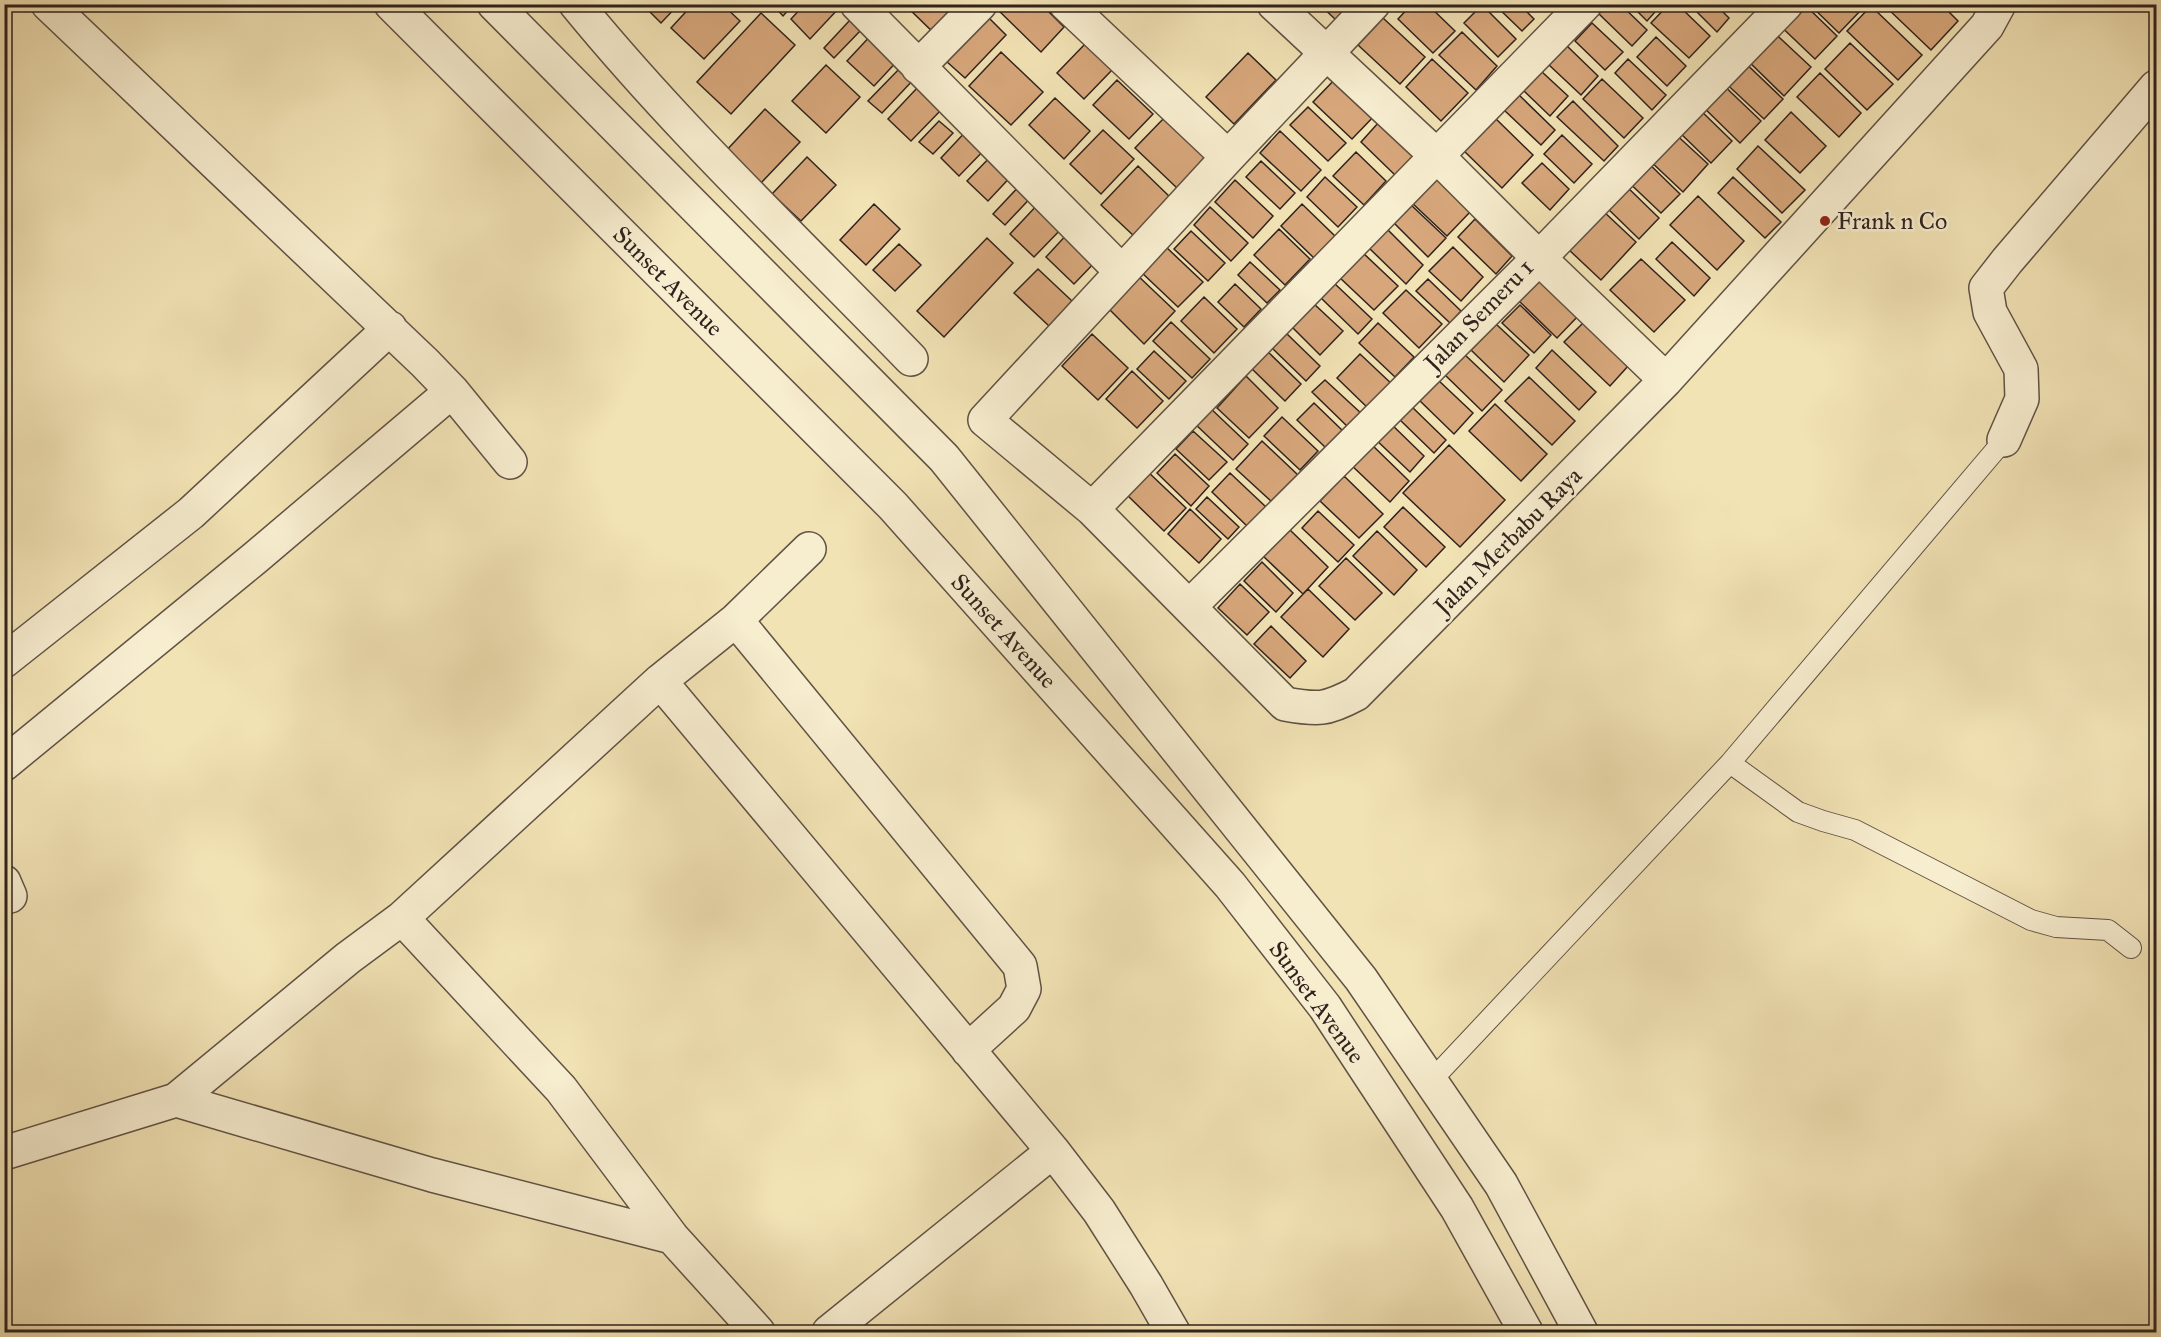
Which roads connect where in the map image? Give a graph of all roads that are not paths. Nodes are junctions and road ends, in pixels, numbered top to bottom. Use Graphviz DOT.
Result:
graph roads {
  1 [pos="48,4"];
  2 [pos="391,4"];
  3 [pos="494,4"];
  4 [pos="576,4"];
  5 [pos="857,4"];
  6 [pos="980,4"];
  7 [pos="1066,4"];
  8 [pos="1274,4"];
  9 [pos="1373,4"];
  10 [pos="1585,4"];
  11 [pos="1786,4"];
  12 [pos="1984,12"];
  13 [pos="1326,54"];
  14 [pos="918,67"];
  15 [pos="2157,87"];
  16 [pos="1228,157"];
  17 [pos="1438,157"];
  18 [pos="1539,258"];
  19 [pos="1122,272"];
  20 [pos="390,328"];
  21 [pos="911,359"];
  22 [pos="1666,380"];
  23 [pos="452,391"];
  24 [pos="2004,440"];
  25 [pos="510,462"];
  26 [pos="1092,509"];
  27 [pos="809,549"];
  28 [pos="1190,606"];
  29 [pos="736,620"];
  30 [pos="4,662"];
  31 [pos="660,681"];
  32 [pos="1730,763"];
  33 [pos="4,764"];
  34 [pos="402,918"];
  35 [pos="2131,948"];
  36 [pos="968,1050"];
  37 [pos="1430,1082"];
  38 [pos="176,1100"];
  39 [pos="1053,1150"];
  40 [pos="4,1153"];
  41 [pos="672,1237"];
  42 [pos="758,1332"];
  43 [pos="829,1332"];
  44 [pos="1173,1332"];
  45 [pos="1526,1332"];
  46 [pos="1581,1332"];
  1 -- 20 [label="street"];
  2 -- 45 [label="street, Sunset Avenue"];
  3 -- 37 [label="street, Sunset Avenue"];
  4 -- 21 [label="street"];
  5 -- 14 [label="street"];
  6 -- 14 [label="street"];
  7 -- 16 [label="street"];
  8 -- 13 [label="street, Jalan Semeru 1"];
  9 -- 13 [label="street"];
  10 -- 17 [label="street"];
  11 -- 18 [label="street"];
  12 -- 22 [label="street, Jalan Merbabu Raya"];
  13 -- 16 [label="street"];
  13 -- 17 [label="street, Jalan Semeru 1"];
  14 -- 19 [label="street"];
  15 -- 24 [label="street"];
  16 -- 19 [label="street"];
  17 -- 18 [label="street, Jalan Semeru 1"];
  17 -- 26 [label="street"];
  18 -- 22 [label="street"];
  18 -- 28 [label="street, Jalan Semeru 1"];
  19 -- 26 [label="street, Jalan Merbabu Raya"];
  20 -- 23 [label="street"];
  20 -- 30 [label="street"];
  22 -- 28 [label="street, Jalan Merbabu Raya"];
  23 -- 25 [label="street"];
  23 -- 33 [label="street"];
  24 -- 32 [label="lane"];
  26 -- 28 [label="street, Jalan Merbabu Raya"];
  27 -- 29 [label="street"];
  29 -- 31 [label="street"];
  29 -- 36 [label="street"];
  31 -- 34 [label="street"];
  31 -- 36 [label="street"];
  32 -- 35 [label="lane"];
  32 -- 37 [label="lane"];
  34 -- 38 [label="street"];
  34 -- 41 [label="street"];
  36 -- 39 [label="street"];
  37 -- 46 [label="street, Sunset Avenue"];
  38 -- 40 [label="street"];
  38 -- 41 [label="street"];
  39 -- 43 [label="street"];
  39 -- 44 [label="street"];
  41 -- 42 [label="street"];
}
